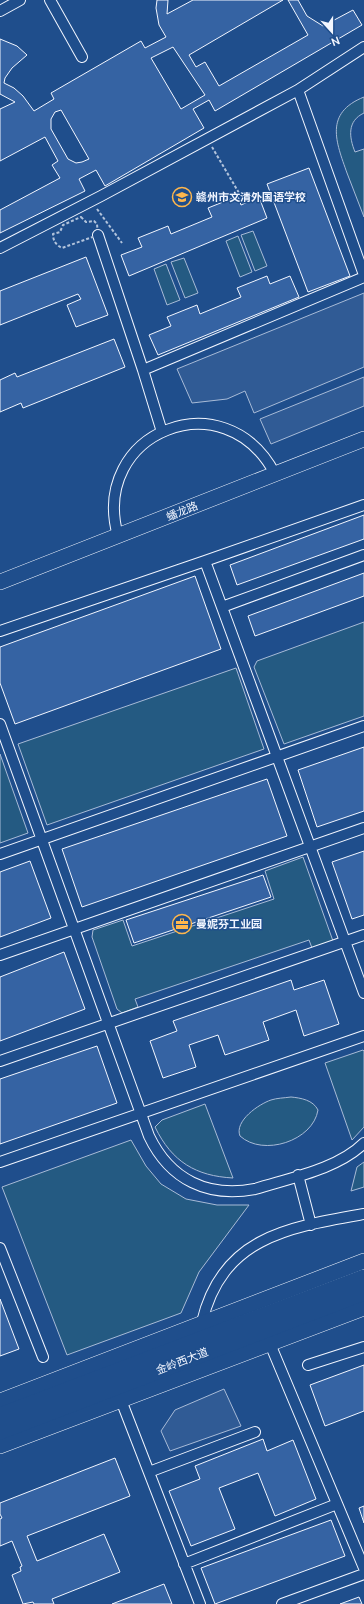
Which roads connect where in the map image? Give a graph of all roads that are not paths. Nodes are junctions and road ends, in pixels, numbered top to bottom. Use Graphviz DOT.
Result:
graph roads {
  1 [pos="20,0"];
  2 [pos="50,0"];
  3 [pos="0,11"];
  4 [pos="364,47"];
  5 [pos="82,57"];
  6 [pos="298,90"];
  7 [pos="98,235"];
  8 [pos="0,248"];
  9 [pos="364,276"];
  10 [pos="143,370"];
  11 [pos="162,432"];
  12 [pos="363,443"];
  13 [pos="275,474"];
  14 [pos="364,505"];
  15 [pos="118,536"];
  16 [pos="364,555"];
  17 [pos="205,561"];
  18 [pos="0,582"];
  19 [pos="222,607"];
  20 [pos="0,631"];
  21 [pos="0,724"];
  22 [pos="364,726"];
  23 [pos="278,757"];
  24 [pos="364,828"];
  25 [pos="41,840"];
  26 [pos="310,846"];
  27 [pos="0,854"];
  28 [pos="73,929"];
  29 [pos="364,935"];
  30 [pos="345,942"];
  31 [pos="0,955"];
  32 [pos="364,993"];
  33 [pos="108,1024"];
  34 [pos="364,1036"];
  35 [pos="0,1061"];
  36 [pos="141,1113"];
  37 [pos="364,1143"];
  38 [pos="0,1162"];
  39 [pos="298,1175"];
  40 [pos="364,1214"];
  41 [pos="311,1225"];
  42 [pos="0,1248"];
  43 [pos="364,1261"];
  44 [pos="364,1278"];
  45 [pos="364,1292"];
  46 [pos="364,1308"];
  47 [pos="202,1322"];
  48 [pos="267,1337"];
  49 [pos="364,1346"];
  50 [pos="43,1357"];
  51 [pos="308,1365"];
  52 [pos="119,1393"];
  53 [pos="0,1401"];
  54 [pos="0,1416"];
  55 [pos="0,1431"];
  56 [pos="255,1432"];
  57 [pos="0,1446"];
  58 [pos="149,1472"];
  59 [pos="337,1504"];
  60 [pos="184,1564"];
  61 [pos="364,1568"];
  62 [pos="364,1574"];
  63 [pos="200,1604"];
  64 [pos="282,1604"];
  1 -- 3 [label="street"];
  2 -- 5 [label="street"];
  4 -- 6 [label="street"];
  6 -- 8 [label="street"];
  6 -- 9 [label="street"];
  7 -- 10 [label="street"];
  9 -- 10 [label="street"];
  10 -- 11 [label="street"];
  11 -- 13 [label="street"];
  11 -- 15 [label="street"];
  12 -- 13 [label="street, 蟠龙路"];
  13 -- 15 [label="street, 蟠龙路"];
  14 -- 17 [label="street"];
  15 -- 18 [label="street, 蟠龙路"];
  16 -- 19 [label="street"];
  17 -- 19 [label="street"];
  17 -- 20 [label="street"];
  19 -- 23 [label="street"];
  21 -- 25 [label="street"];
  22 -- 23 [label="street"];
  23 -- 25 [label="street"];
  23 -- 26 [label="street"];
  24 -- 26 [label="street"];
  25 -- 27 [label="street"];
  25 -- 28 [label="street"];
  26 -- 28 [label="street"];
  26 -- 30 [label="street"];
  28 -- 31 [label="street"];
  28 -- 33 [label="street"];
  29 -- 30 [label="street"];
  30 -- 32 [label="street"];
  30 -- 33 [label="street"];
  33 -- 35 [label="street"];
  33 -- 36 [label="street"];
  34 -- 36 [label="street"];
  36 -- 38 [label="street"];
  36 -- 39 [label="street"];
  37 -- 39 [label="street"];
  39 -- 41 [label="street"];
  40 -- 41 [label="street"];
  41 -- 47 [label="street"];
  42 -- 50 [label="street"];
  43 -- 47 [label="street"];
  44 -- 54 [label="main road, 金岭西大道"];
  45 -- 48 [label="main road, 金岭西大道"];
  46 -- 48 [label="street"];
  47 -- 53 [label="street"];
  48 -- 52 [label="main road, 金岭西大道"];
  48 -- 59 [label="street"];
  49 -- 51 [label="street"];
  52 -- 55 [label="main road, 金岭西大道"];
  52 -- 57 [label="street"];
  52 -- 58 [label="street"];
  56 -- 58 [label="street"];
  58 -- 60 [label="street"];
  59 -- 60 [label="street"];
  59 -- 61 [label="street"];
  60 -- 63 [label="street"];
  62 -- 64 [label="street"];
}
